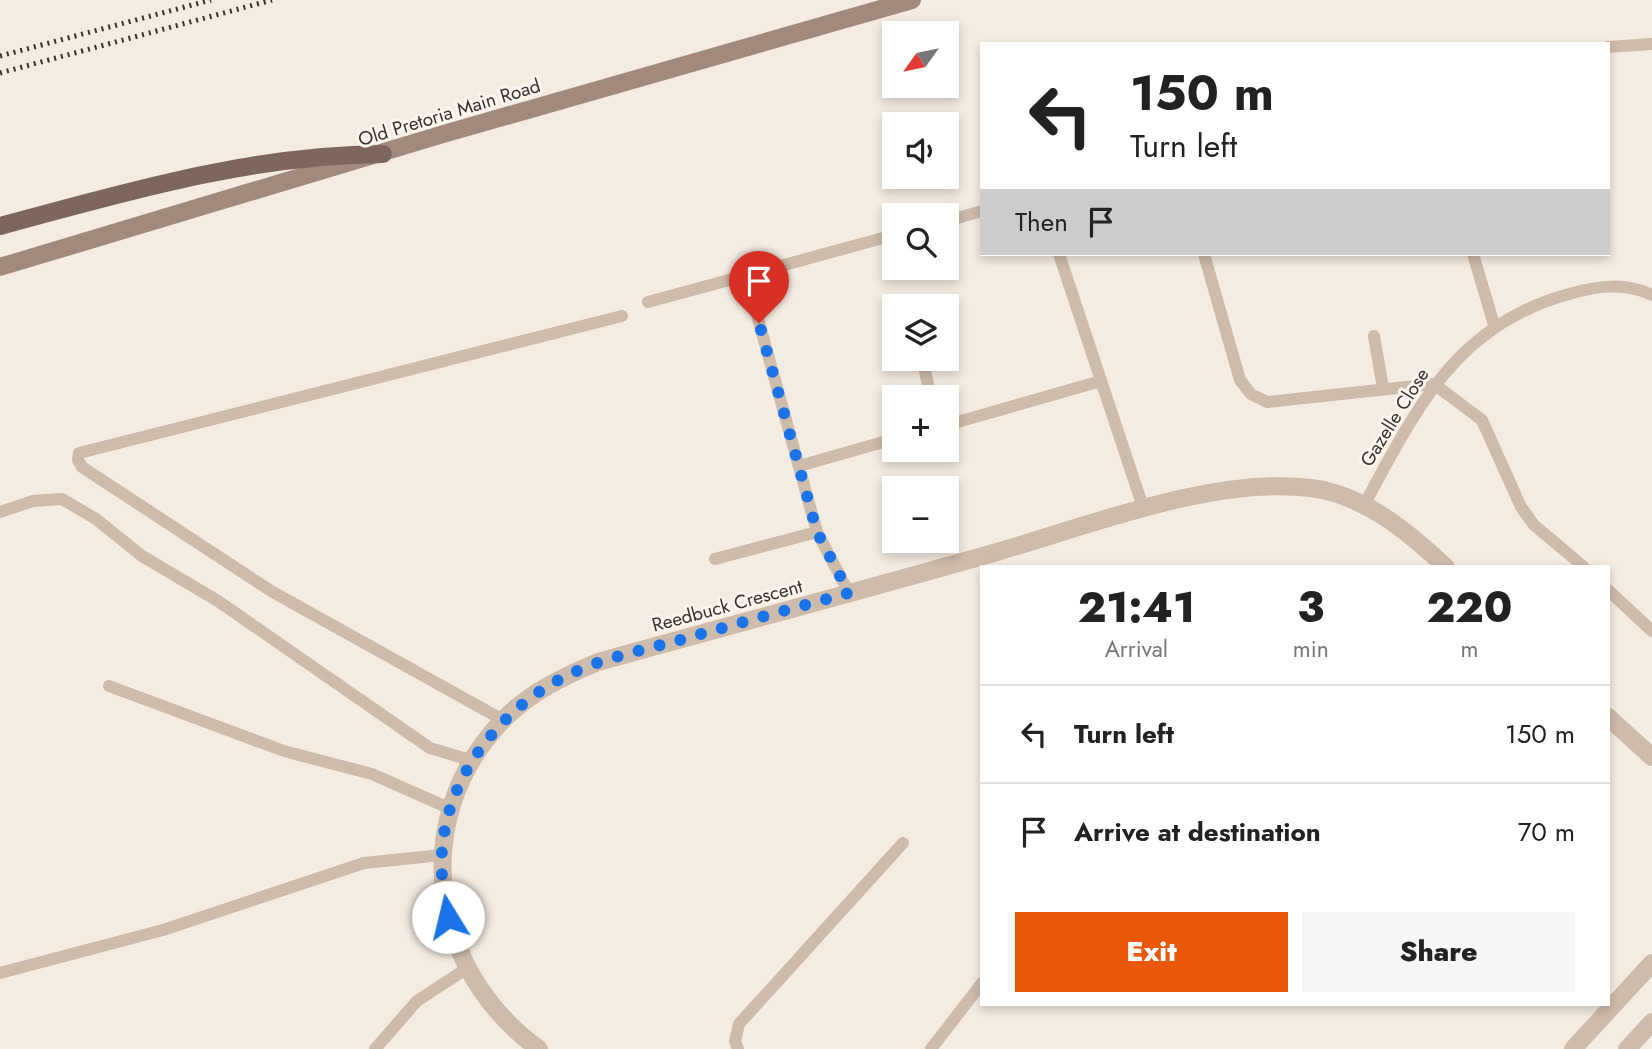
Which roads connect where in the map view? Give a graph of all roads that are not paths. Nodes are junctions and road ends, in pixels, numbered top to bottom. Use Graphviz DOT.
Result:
graph roads {
  1 [pos="912,0"];
  2 [pos="1652,44"];
  3 [pos="1610,47"];
  4 [pos="383,154"];
  5 [pos="980,212"];
  6 [pos="959,218"];
  7 [pos="0,226"];
  8 [pos="882,238"];
  9 [pos="1060,256"];
  10 [pos="1205,256"];
  11 [pos="1474,256"];
  12 [pos="0,267"];
  13 [pos="746,275"];
  14 [pos="1652,295"];
  15 [pos="648,302"];
  16 [pos="622,316"];
  17 [pos="1495,328"];
  18 [pos="1374,336"];
  19 [pos="1101,381"];
  20 [pos="1434,384"];
  21 [pos="1383,388"];
  22 [pos="959,422"];
  23 [pos="882,442"];
  24 [pos="799,466"];
  25 [pos="1364,505"];
  26 [pos="1144,510"];
  27 [pos="0,512"];
  28 [pos="817,532"];
  29 [pos="715,559"];
  30 [pos="1444,565"];
  31 [pos="1582,565"];
  32 [pos="1610,592"];
  33 [pos="849,593"];
  34 [pos="1652,631"];
  35 [pos="109,687"];
  36 [pos="1610,719"];
  37 [pos="503,720"];
  38 [pos="1652,757"];
  39 [pos="473,761"];
  40 [pos="451,809"];
  41 [pos="903,843"];
  42 [pos="442,855"];
  43 [pos="1652,963"];
  44 [pos="467,969"];
  45 [pos="0,973"];
  46 [pos="980,986"];
  47 [pos="1652,1022"];
  48 [pos="376,1049"];
  49 [pos="539,1049"];
  50 [pos="738,1049"];
  51 [pos="930,1049"];
  52 [pos="1573,1049"];
  53 [pos="1628,1049"];
  1 -- 4 [label="main road, Old Pretoria Main Road"];
  2 -- 3 [label="lane"];
  4 -- 7 [label="main road"];
  4 -- 12 [label="main road, Old Pretoria Main Road"];
  5 -- 6 [label="lane"];
  8 -- 13 [label="lane"];
  9 -- 19 [label="lane"];
  10 -- 21 [label="lane"];
  11 -- 17 [label="lane"];
  13 -- 15 [label="lane"];
  13 -- 24 [label="lane"];
  14 -- 17 [label="lane, Gazelle Close"];
  16 -- 37 [label="lane"];
  17 -- 20 [label="lane, Gazelle Close"];
  18 -- 21 [label="lane"];
  19 -- 22 [label="lane"];
  19 -- 26 [label="lane"];
  20 -- 21 [label="lane"];
  20 -- 25 [label="lane, Gazelle Close"];
  20 -- 31 [label="lane"];
  23 -- 24 [label="lane"];
  24 -- 28 [label="lane"];
  25 -- 26 [label="street, Reedbuck Crescent"];
  25 -- 30 [label="street, Reedbuck Crescent"];
  26 -- 33 [label="street, Reedbuck Crescent"];
  27 -- 39 [label="lane"];
  28 -- 29 [label="lane"];
  28 -- 33 [label="lane"];
  32 -- 34 [label="lane"];
  33 -- 37 [label="street, Reedbuck Crescent"];
  35 -- 40 [label="lane"];
  36 -- 38 [label="street"];
  37 -- 39 [label="street, Reedbuck Crescent"];
  39 -- 40 [label="street, Reedbuck Crescent"];
  40 -- 42 [label="street, Reedbuck Crescent"];
  41 -- 50 [label="lane"];
  42 -- 44 [label="street, Reedbuck Crescent"];
  42 -- 45 [label="lane"];
  43 -- 52 [label="street"];
  44 -- 48 [label="lane"];
  44 -- 49 [label="street, Reedbuck Crescent"];
  46 -- 51 [label="lane"];
  47 -- 53 [label="street"];
}
